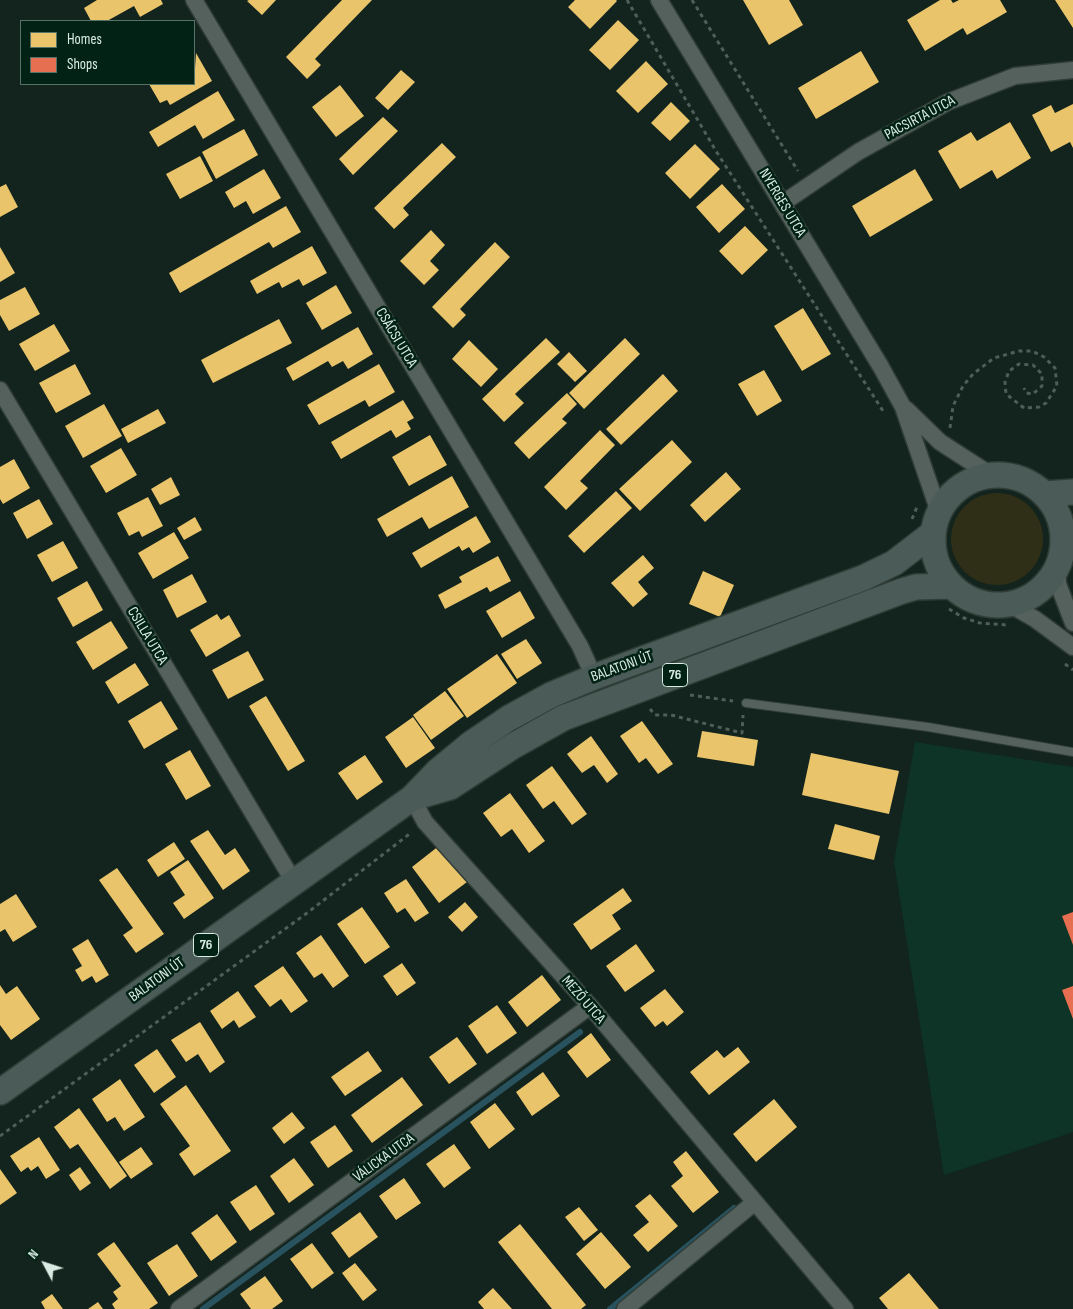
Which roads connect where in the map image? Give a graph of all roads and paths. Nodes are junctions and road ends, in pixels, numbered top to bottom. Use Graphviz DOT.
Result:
graph roads {
  1 [pos="194,0"];
  2 [pos="627,0"];
  3 [pos="659,0"];
  4 [pos="692,0"];
  5 [pos="1073,70"];
  6 [pos="808,186"];
  7 [pos="783,203"];
  8 [pos="1024,388"];
  9 [pos="0,390"];
  10 [pos="903,407"];
  11 [pos="886,416"];
  12 [pos="949,434"];
  13 [pos="991,475"];
  14 [pos="1073,492"];
  15 [pos="1044,494"];
  16 [pos="930,515"];
  17 [pos="909,526"];
  18 [pos="1064,550"];
  19 [pos="948,596"];
  20 [pos="1010,615"];
  21 [pos="1073,623"];
  22 [pos="1073,647"];
  23 [pos="1059,659"];
  24 [pos="1073,670"];
  25 [pos="594,677"];
  26 [pos="686,694"];
  27 [pos="746,703"];
  28 [pos="654,716"];
  29 [pos="743,725"];
  30 [pos="1073,752"];
  31 [pos="412,798"];
  32 [pos="425,822"];
  33 [pos="294,882"];
  34 [pos="590,1006"];
  35 [pos="0,1092"];
  36 [pos="0,1136"];
  37 [pos="755,1202"];
  38 [pos="179,1309"];
  39 [pos="625,1309"];
  40 [pos="845,1309"];
  1 -- 25 [label="street, CSÁCSI UTCA"];
  2 -- 11 [label="path"];
  3 -- 7 [label="street, NYERGES UTCA"];
  4 -- 6 [label="path"];
  5 -- 6 [label="street, PACSIRTA UTCA"];
  6 -- 7 [label="street, PACSIRTA UTCA"];
  7 -- 10 [label="street, NYERGES UTCA"];
  8 -- 12 [label="path"];
  9 -- 33 [label="street, CSILLA UTCA"];
  10 -- 13 [label="street, NYERGES UTCA"];
  10 -- 16 [label="street, NYERGES UTCA"];
  13 -- 15 [label="main road, 76"];
  13 -- 16 [label="main road, 76"];
  14 -- 15 [label="main road"];
  15 -- 18 [label="main road, 76"];
  16 -- 17 [label="path"];
  16 -- 19 [label="main road"];
  16 -- 25 [label="main road, BALATONI ÚT / 76"];
  18 -- 20 [label="main road"];
  18 -- 21 [label="street"];
  19 -- 20 [label="main road"];
  19 -- 20 [label="path"];
  19 -- 31 [label="main road, BALATONI ÚT / 76"];
  20 -- 22 [label="street"];
  23 -- 24 [label="path"];
  25 -- 31 [label="main road, BALATONI ÚT / 76"];
  26 -- 27 [label="path"];
  27 -- 30 [label="lane"];
  28 -- 29 [label="path"];
  31 -- 32 [label="street, MEZŐ UTCA"];
  31 -- 33 [label="main road, BALATONI ÚT / 76"];
  32 -- 34 [label="street, MEZŐ UTCA"];
  32 -- 36 [label="path"];
  33 -- 35 [label="main road, BALATONI ÚT / 76"];
  34 -- 37 [label="street, MEZŐ UTCA"];
  34 -- 38 [label="street, VÁLICKA UTCA"];
  37 -- 39 [label="street"];
  37 -- 40 [label="street, MEZŐ UTCA"];
}
